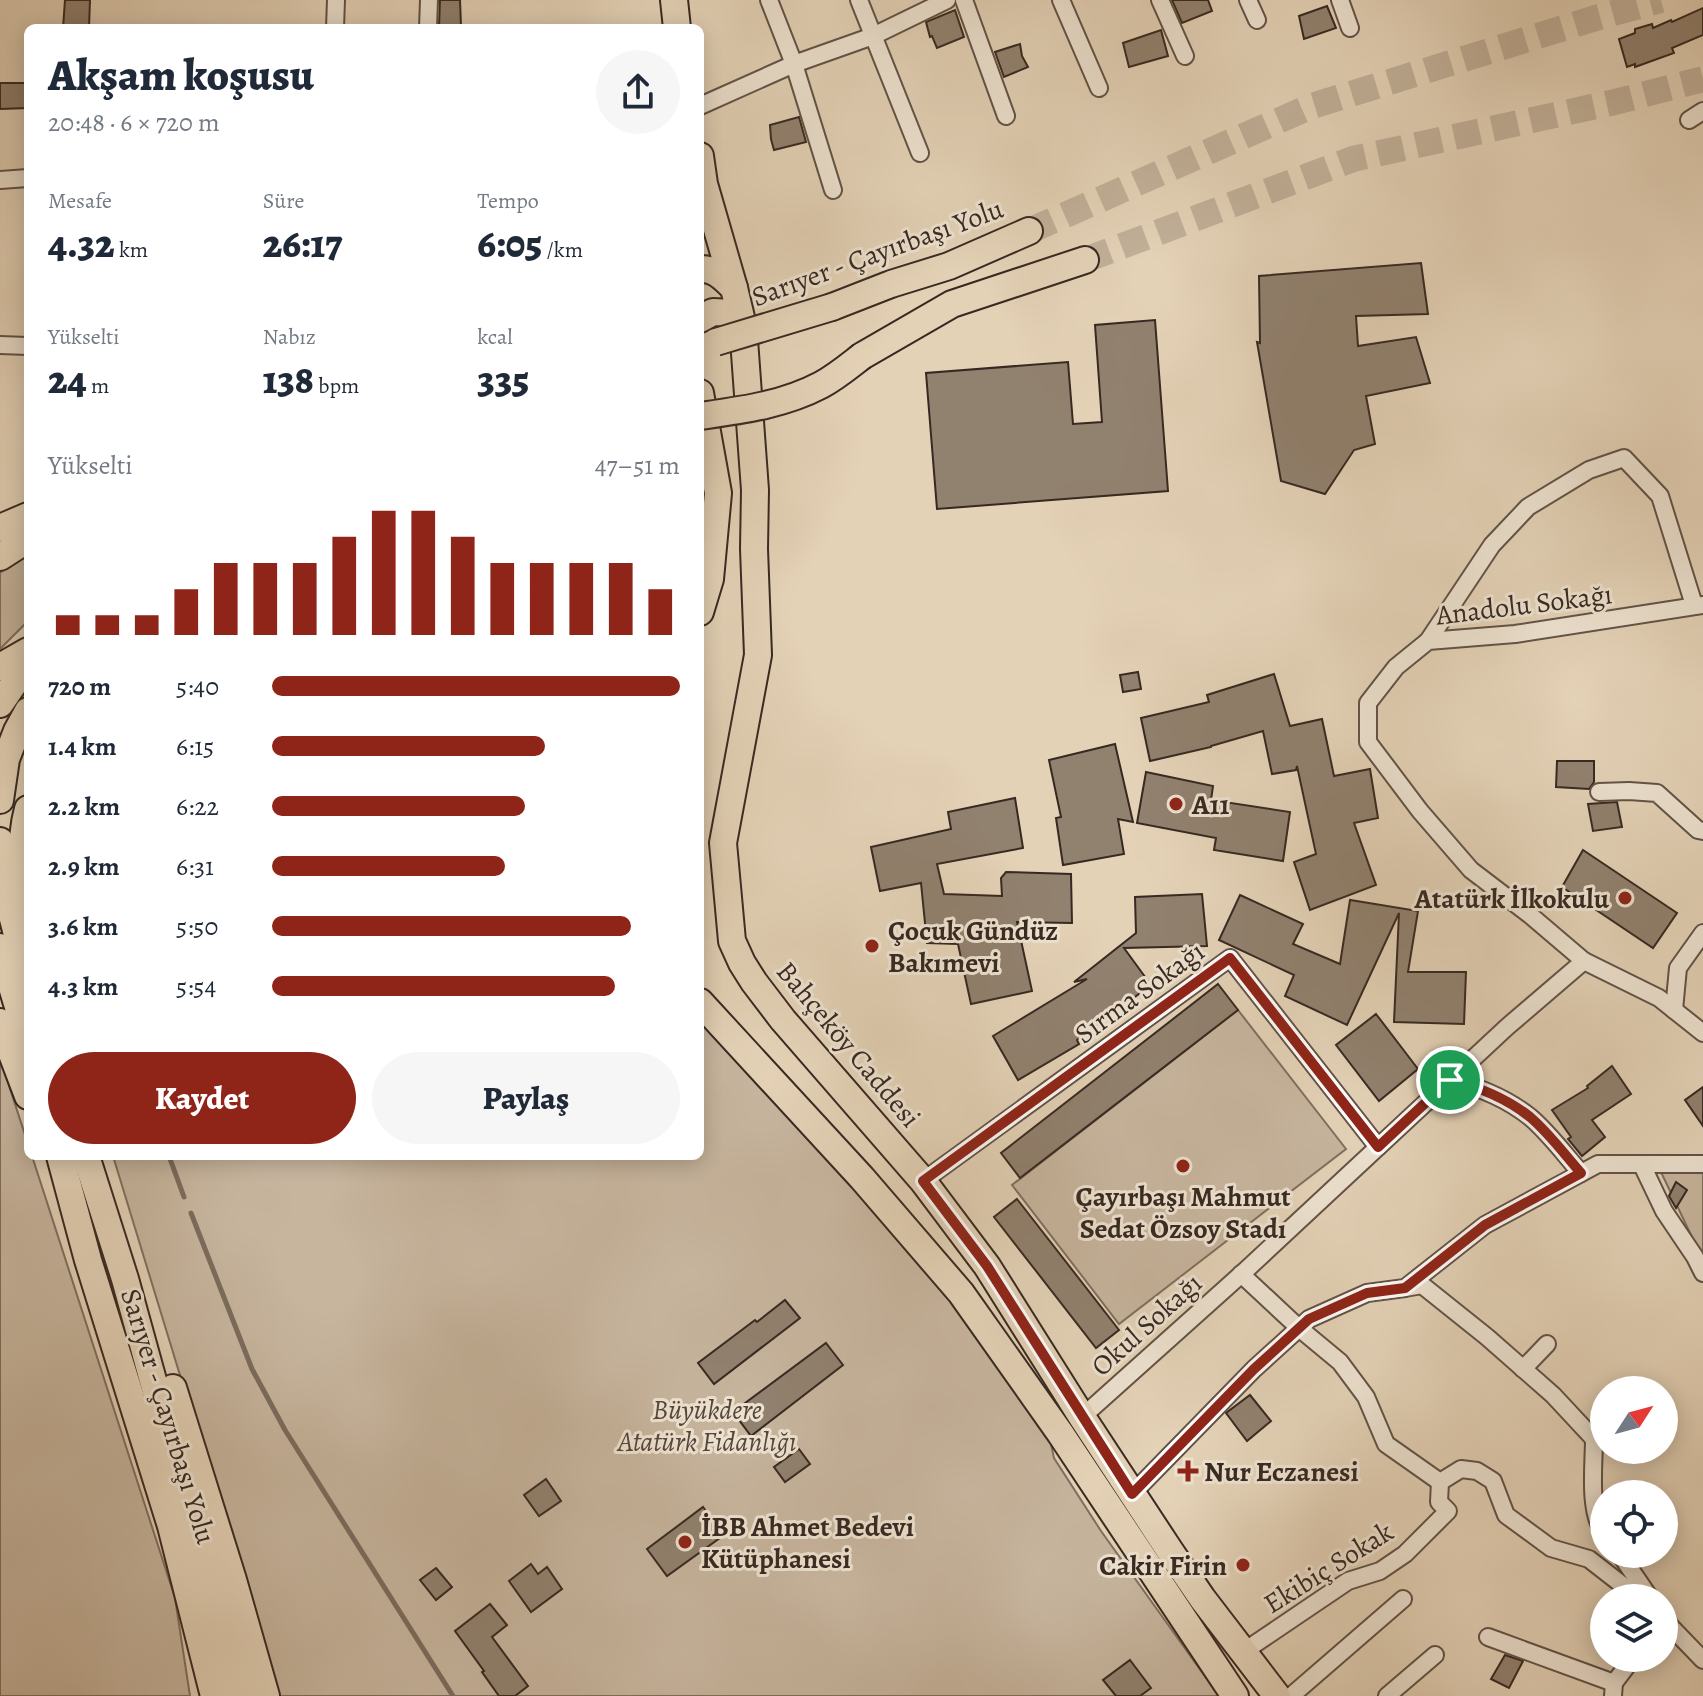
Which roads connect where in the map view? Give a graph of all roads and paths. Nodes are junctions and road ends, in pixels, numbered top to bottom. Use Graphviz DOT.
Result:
graph roads {
  1 [pos="336,0"];
  2 [pos="429,0"];
  3 [pos="674,0"];
  4 [pos="769,0"];
  5 [pos="859,0"];
  6 [pos="947,0"];
  7 [pos="964,0"];
  8 [pos="1061,0"];
  9 [pos="1160,0"];
  10 [pos="1248,0"];
  11 [pos="1340,0"];
  12 [pos="1257,20"];
  13 [pos="335,24"];
  14 [pos="428,24"];
  15 [pos="677,24"];
  16 [pos="1350,28"];
  17 [pos="873,36"];
  18 [pos="1185,56"];
  19 [pos="794,64"];
  20 [pos="1099,88"];
  21 [pos="704,104"];
  22 [pos="1006,116"];
  23 [pos="920,153"];
  24 [pos="24,178"];
  25 [pos="0,180"];
  26 [pos="704,190"];
  27 [pos="833,190"];
  28 [pos="1029,231"];
  29 [pos="1085,260"];
  30 [pos="704,269"];
  31 [pos="734,288"];
  32 [pos="704,317"];
  33 [pos="743,326"];
  34 [pos="0,345"];
  35 [pos="24,346"];
  36 [pos="704,347"];
  37 [pos="704,415"];
  38 [pos="704,415"];
  39 [pos="24,518"];
  40 [pos="0,528"];
  41 [pos="24,542"];
  42 [pos="708,545"];
  43 [pos="0,557"];
  44 [pos="704,599"];
  45 [pos="1698,605"];
  46 [pos="1428,641"];
  47 [pos="24,653"];
  48 [pos="0,667"];
  49 [pos="24,669"];
  50 [pos="0,704"];
  51 [pos="24,718"];
  52 [pos="1599,792"];
  53 [pos="0,800"];
  54 [pos="24,828"];
  55 [pos="1703,831"];
  56 [pos="0,841"];
  57 [pos="723,843"];
  58 [pos="704,862"];
  59 [pos="24,886"];
  60 [pos="1703,933"];
  61 [pos="0,947"];
  62 [pos="24,958"];
  63 [pos="1584,961"];
  64 [pos="704,1006"];
  65 [pos="1674,1010"];
  66 [pos="0,1022"];
  67 [pos="24,1027"];
  68 [pos="1703,1033"];
  69 [pos="1450,1080"];
  70 [pos="24,1085"];
  71 [pos="1378,1147"];
  72 [pos="51,1160"];
  73 [pos="61,1160"];
  74 [pos="87,1160"];
  75 [pos="1703,1164"];
  76 [pos="1642,1165"];
  77 [pos="1581,1173"];
  78 [pos="923,1181"];
  79 [pos="88,1260"];
  80 [pos="1703,1273"];
  81 [pos="1241,1274"];
  82 [pos="1405,1288"];
  83 [pos="1299,1328"];
  84 [pos="1547,1344"];
  85 [pos="1523,1369"];
  86 [pos="1082,1417"];
  87 [pos="1594,1480"];
  88 [pos="1440,1482"];
  89 [pos="1132,1494"];
  90 [pos="1621,1584"];
  91 [pos="211,1589"];
  92 [pos="1403,1599"];
  93 [pos="1678,1634"];
  94 [pos="1488,1637"];
  95 [pos="1243,1652"];
  96 [pos="1435,1655"];
  97 [pos="1703,1660"];
  98 [pos="1625,1672"];
  99 [pos="1614,1690"];
  100 [pos="214,1696"];
  101 [pos="240,1696"];
  102 [pos="266,1696"];
  103 [pos="1235,1696"];
  104 [pos="1277,1696"];
  105 [pos="1291,1696"];
  106 [pos="1387,1696"];
  1 -- 13 [label="street"];
  2 -- 14 [label="street"];
  3 -- 15 [label="main road"];
  4 -- 19 [label="street"];
  5 -- 17 [label="street"];
  6 -- 17 [label="street"];
  7 -- 22 [label="street"];
  8 -- 20 [label="street"];
  9 -- 18 [label="street"];
  10 -- 12 [label="street"];
  11 -- 16 [label="street"];
  17 -- 19 [label="street"];
  17 -- 23 [label="street"];
  19 -- 21 [label="street"];
  19 -- 27 [label="street"];
  24 -- 25 [label="street"];
  26 -- 31 [label="main road, Bahçeköy Caddesi"];
  28 -- 36 [label="main road, Sarıyer - Çayırbaşı Yolu, bridge"];
  29 -- 37 [label="main road, bridge"];
  30 -- 31 [label="main road"];
  31 -- 33 [label="main road, Bahçeköy Caddesi"];
  32 -- 33 [label="main road"];
  33 -- 57 [label="main road, Bahçeköy Caddesi"];
  34 -- 35 [label="street"];
  38 -- 42 [label="main road"];
  39 -- 40 [label="main road"];
  41 -- 43 [label="main road"];
  42 -- 44 [label="main road"];
  45 -- 46 [label="street, Anadolu Sokağı"];
  45 -- 46 [label="street"];
  46 -- 63 [label="street, Anadolu Sokağı"];
  47 -- 48 [label="main road"];
  49 -- 50 [label="main road"];
  51 -- 53 [label="main road"];
  52 -- 55 [label="street"];
  54 -- 59 [label="main road"];
  56 -- 62 [label="main road"];
  57 -- 58 [label="main road"];
  57 -- 78 [label="main road, Bahçeköy Caddesi"];
  60 -- 65 [label="street"];
  61 -- 67 [label="main road"];
  63 -- 65 [label="street"];
  63 -- 69 [label="street, Okul Sokağı"];
  64 -- 103 [label="main road"];
  65 -- 68 [label="street"];
  66 -- 70 [label="main road"];
  69 -- 71 [label="street, Okul Sokağı"];
  69 -- 77 [label="street"];
  71 -- 78 [label="street, Sırma Sokağı"];
  71 -- 81 [label="street, Okul Sokağı"];
  72 -- 79 [label="main road"];
  73 -- 79 [label="main road, Sarıyer - Çayırbaşı Yolu"];
  74 -- 91 [label="main road, Sarıyer - Çayırbaşı Yolu"];
  75 -- 76 [label="street"];
  76 -- 77 [label="street"];
  76 -- 80 [label="street"];
  77 -- 82 [label="street"];
  78 -- 86 [label="main road, Bahçeköy Caddesi"];
  79 -- 91 [label="main road, Sarıyer - Çayırbaşı Yolu"];
  81 -- 83 [label="street"];
  81 -- 86 [label="street, Okul Sokağı"];
  82 -- 83 [label="street"];
  82 -- 85 [label="street"];
  83 -- 88 [label="street"];
  83 -- 89 [label="street"];
  84 -- 85 [label="street"];
  85 -- 87 [label="street"];
  86 -- 89 [label="main road, Bahçeköy Caddesi"];
  88 -- 90 [label="street"];
  88 -- 95 [label="street, Ekibiç Sokak"];
  89 -- 95 [label="main road, Bahçeköy Caddesi"];
  91 -- 100 [label="main road, Sarıyer - Çayırbaşı Yolu"];
  91 -- 101 [label="main road, Sarıyer - Çayırbaşı Yolu"];
  91 -- 102 [label="main road, Sarıyer - Çayırbaşı Yolu"];
  92 -- 105 [label="street"];
  93 -- 97 [label="street"];
  94 -- 99 [label="street"];
  95 -- 104 [label="main road, Bahçeköy Caddesi"];
  96 -- 106 [label="street"];
  98 -- 99 [label="street"];
}
